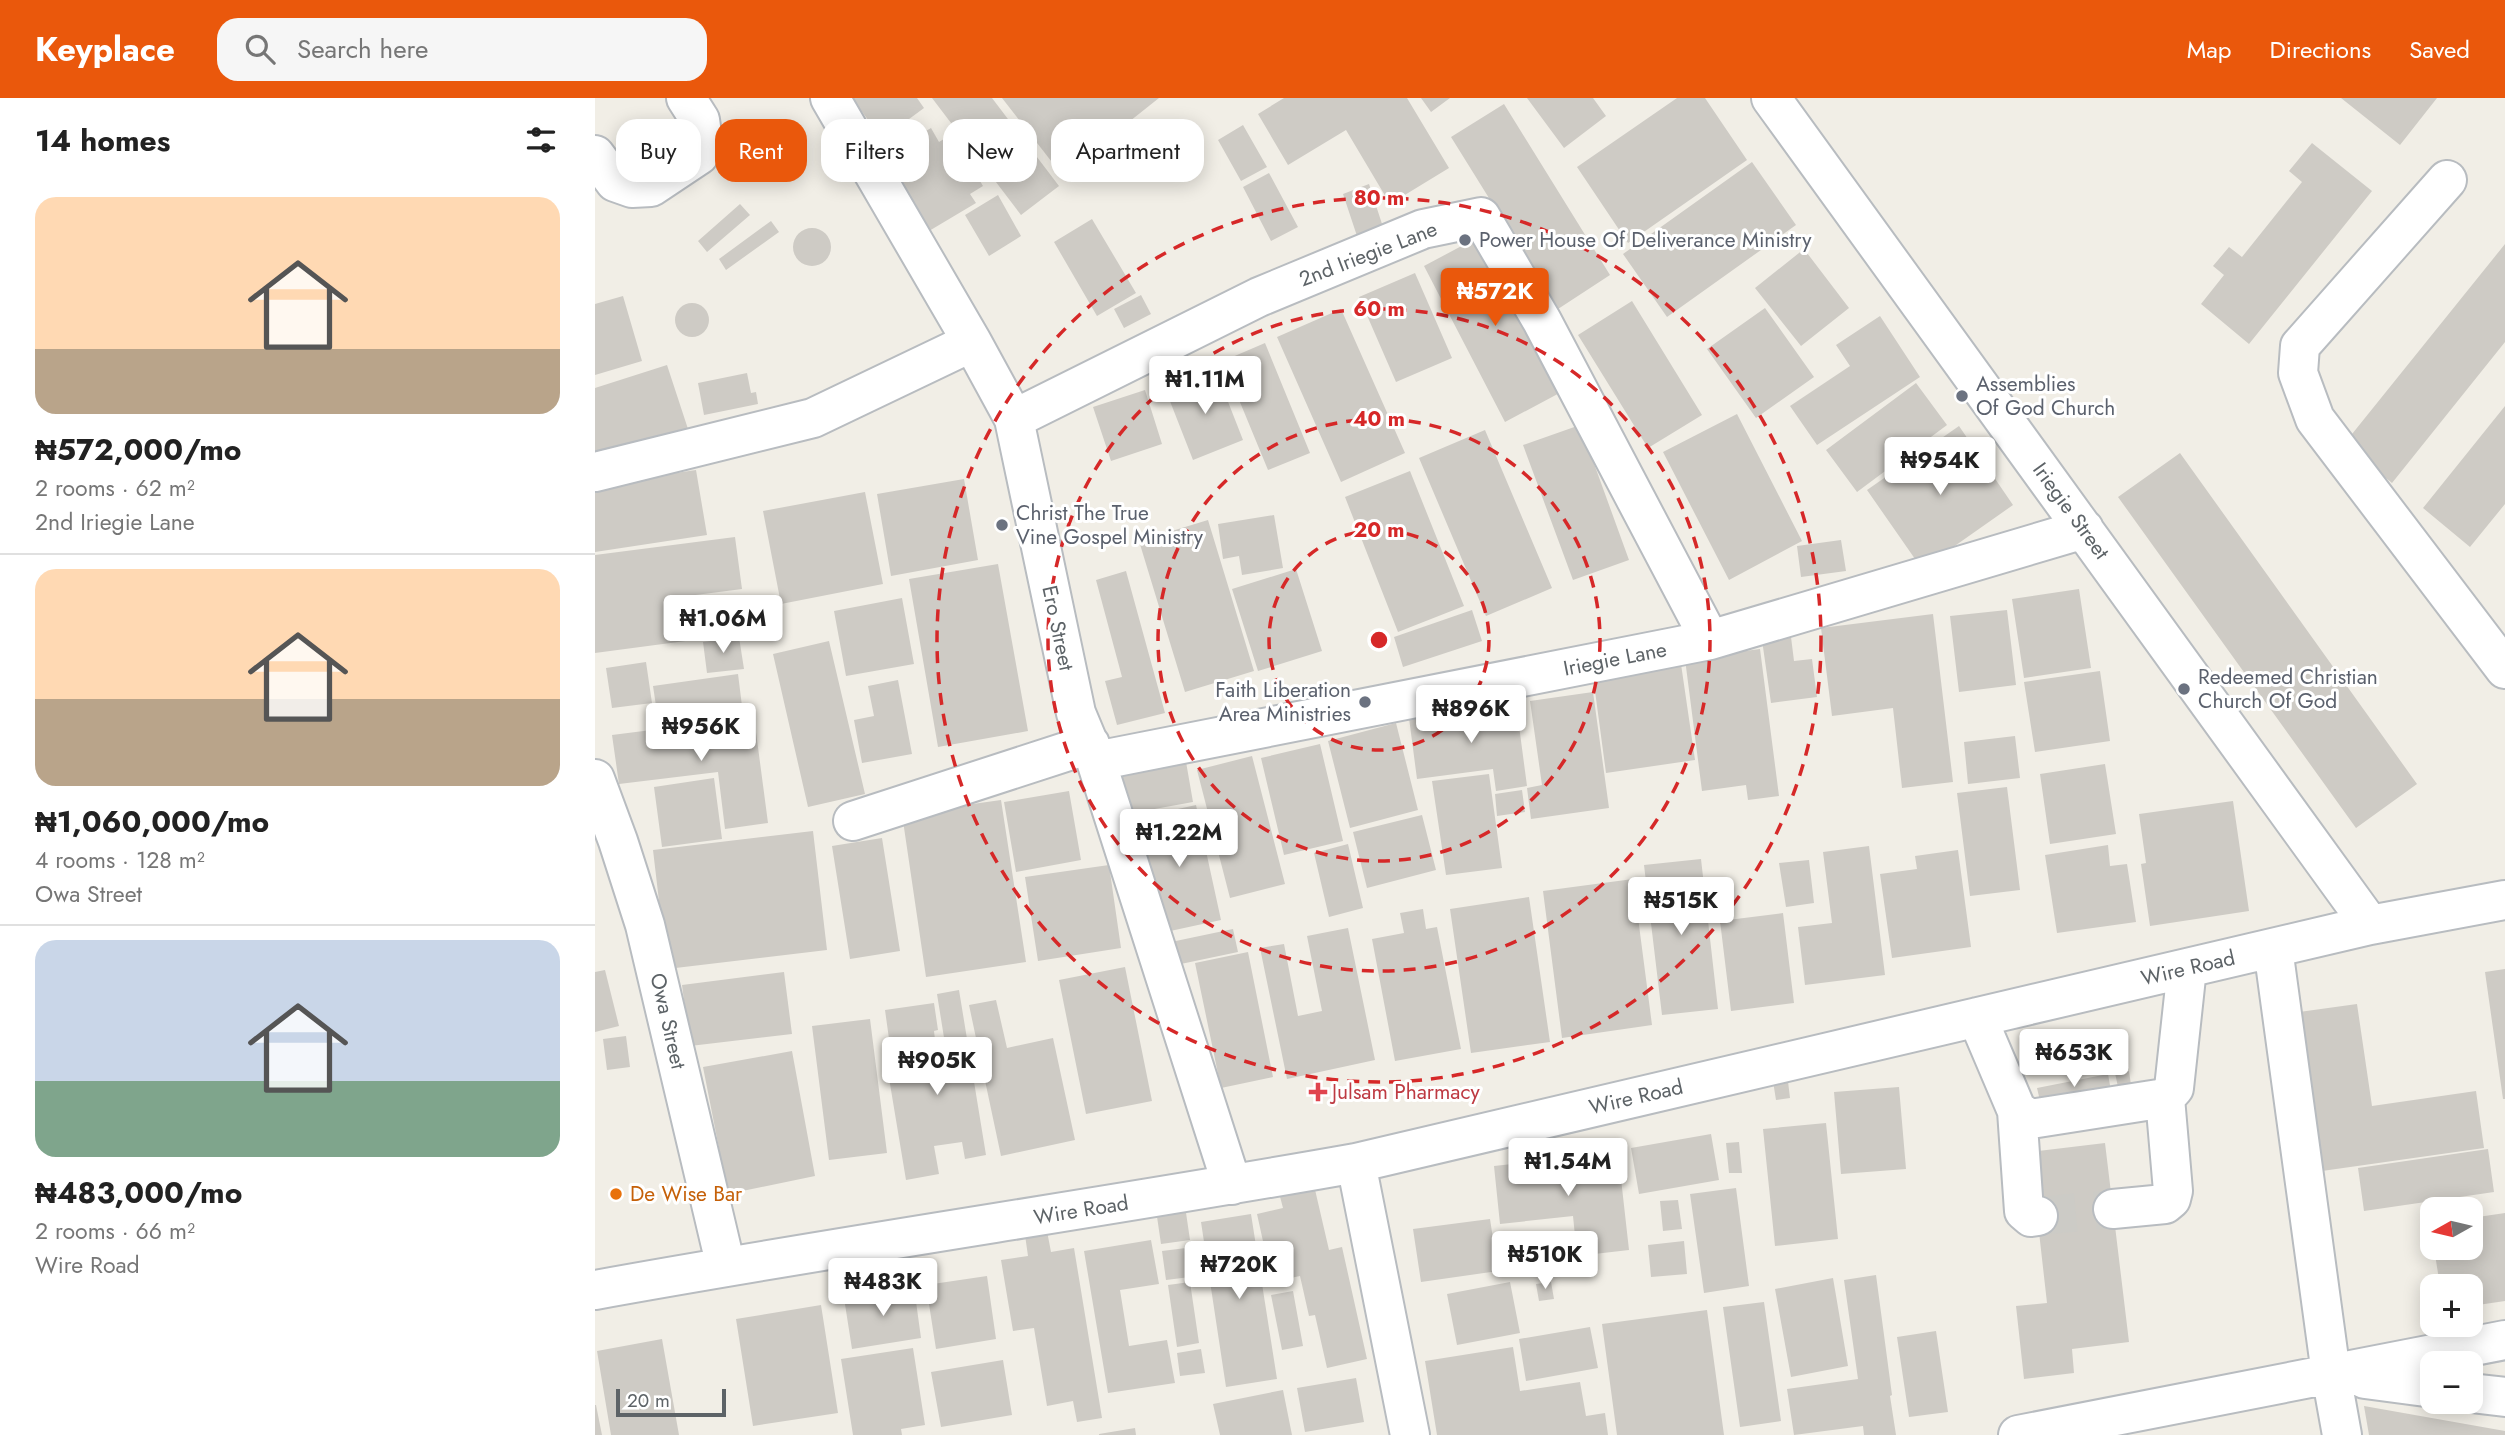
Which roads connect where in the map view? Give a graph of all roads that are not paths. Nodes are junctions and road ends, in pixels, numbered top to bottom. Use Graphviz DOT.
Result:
graph roads {
  1 [pos="686,98"];
  2 [pos="830,98"];
  3 [pos="1772,98"];
  4 [pos="595,155"];
  5 [pos="2447,180"];
  6 [pos="972,342"];
  7 [pos="1014,419"];
  8 [pos="595,472"];
  9 [pos="2084,529"];
  10 [pos="1710,640"];
  11 [pos="2505,669"];
  12 [pos="1093,752"];
  13 [pos="595,779"];
  14 [pos="853,821"];
  15 [pos="607,845"];
  16 [pos="2505,900"];
  17 [pos="2371,925"];
  18 [pos="2273,948"];
  19 [pos="2187,968"];
  20 [pos="1977,1017"];
  21 [pos="2165,1098"];
  22 [pos="2017,1111"];
  23 [pos="1356,1163"];
  24 [pos="1233,1185"];
  25 [pos="2113,1209"];
  26 [pos="2038,1216"];
  27 [pos="726,1267"];
  28 [pos="595,1290"];
  29 [pos="2505,1340"];
  30 [pos="2331,1374"];
  31 [pos="2420,1386"];
  32 [pos="2483,1394"];
  33 [pos="2505,1397"];
  34 [pos="1409,1435"];
  35 [pos="2018,1435"];
  36 [pos="2342,1435"];
  1 -- 4 [label="street"];
  2 -- 6 [label="street, Ero Street"];
  3 -- 9 [label="street, Iriegie Street"];
  5 -- 11 [label="street"];
  6 -- 7 [label="street, Ero Street"];
  6 -- 8 [label="street"];
  7 -- 10 [label="street, 2nd Iriegie Lane"];
  7 -- 12 [label="street, Ero Street"];
  9 -- 10 [label="street, Iriegie Lane"];
  9 -- 17 [label="street, Iriegie Street"];
  10 -- 12 [label="street, Iriegie Lane"];
  12 -- 14 [label="street, Iriegie Lane"];
  12 -- 24 [label="street, Ero Street"];
  13 -- 15 [label="street, Owa Street"];
  15 -- 27 [label="street, Owa Street"];
  16 -- 17 [label="street, Wire Road"];
  17 -- 18 [label="street, Wire Road"];
  18 -- 19 [label="street, Wire Road"];
  18 -- 30 [label="street"];
  19 -- 20 [label="street, Wire Road"];
  19 -- 21 [label="street"];
  20 -- 22 [label="street"];
  20 -- 23 [label="street, Wire Road"];
  21 -- 22 [label="street"];
  21 -- 25 [label="street"];
  22 -- 26 [label="street"];
  23 -- 24 [label="street, Wire Road"];
  23 -- 34 [label="street"];
  24 -- 27 [label="street, Wire Road"];
  27 -- 28 [label="street, Wire Road"];
  29 -- 30 [label="street"];
  30 -- 31 [label="street"];
  30 -- 35 [label="street"];
  30 -- 36 [label="street"];
  32 -- 33 [label="street"];
}
